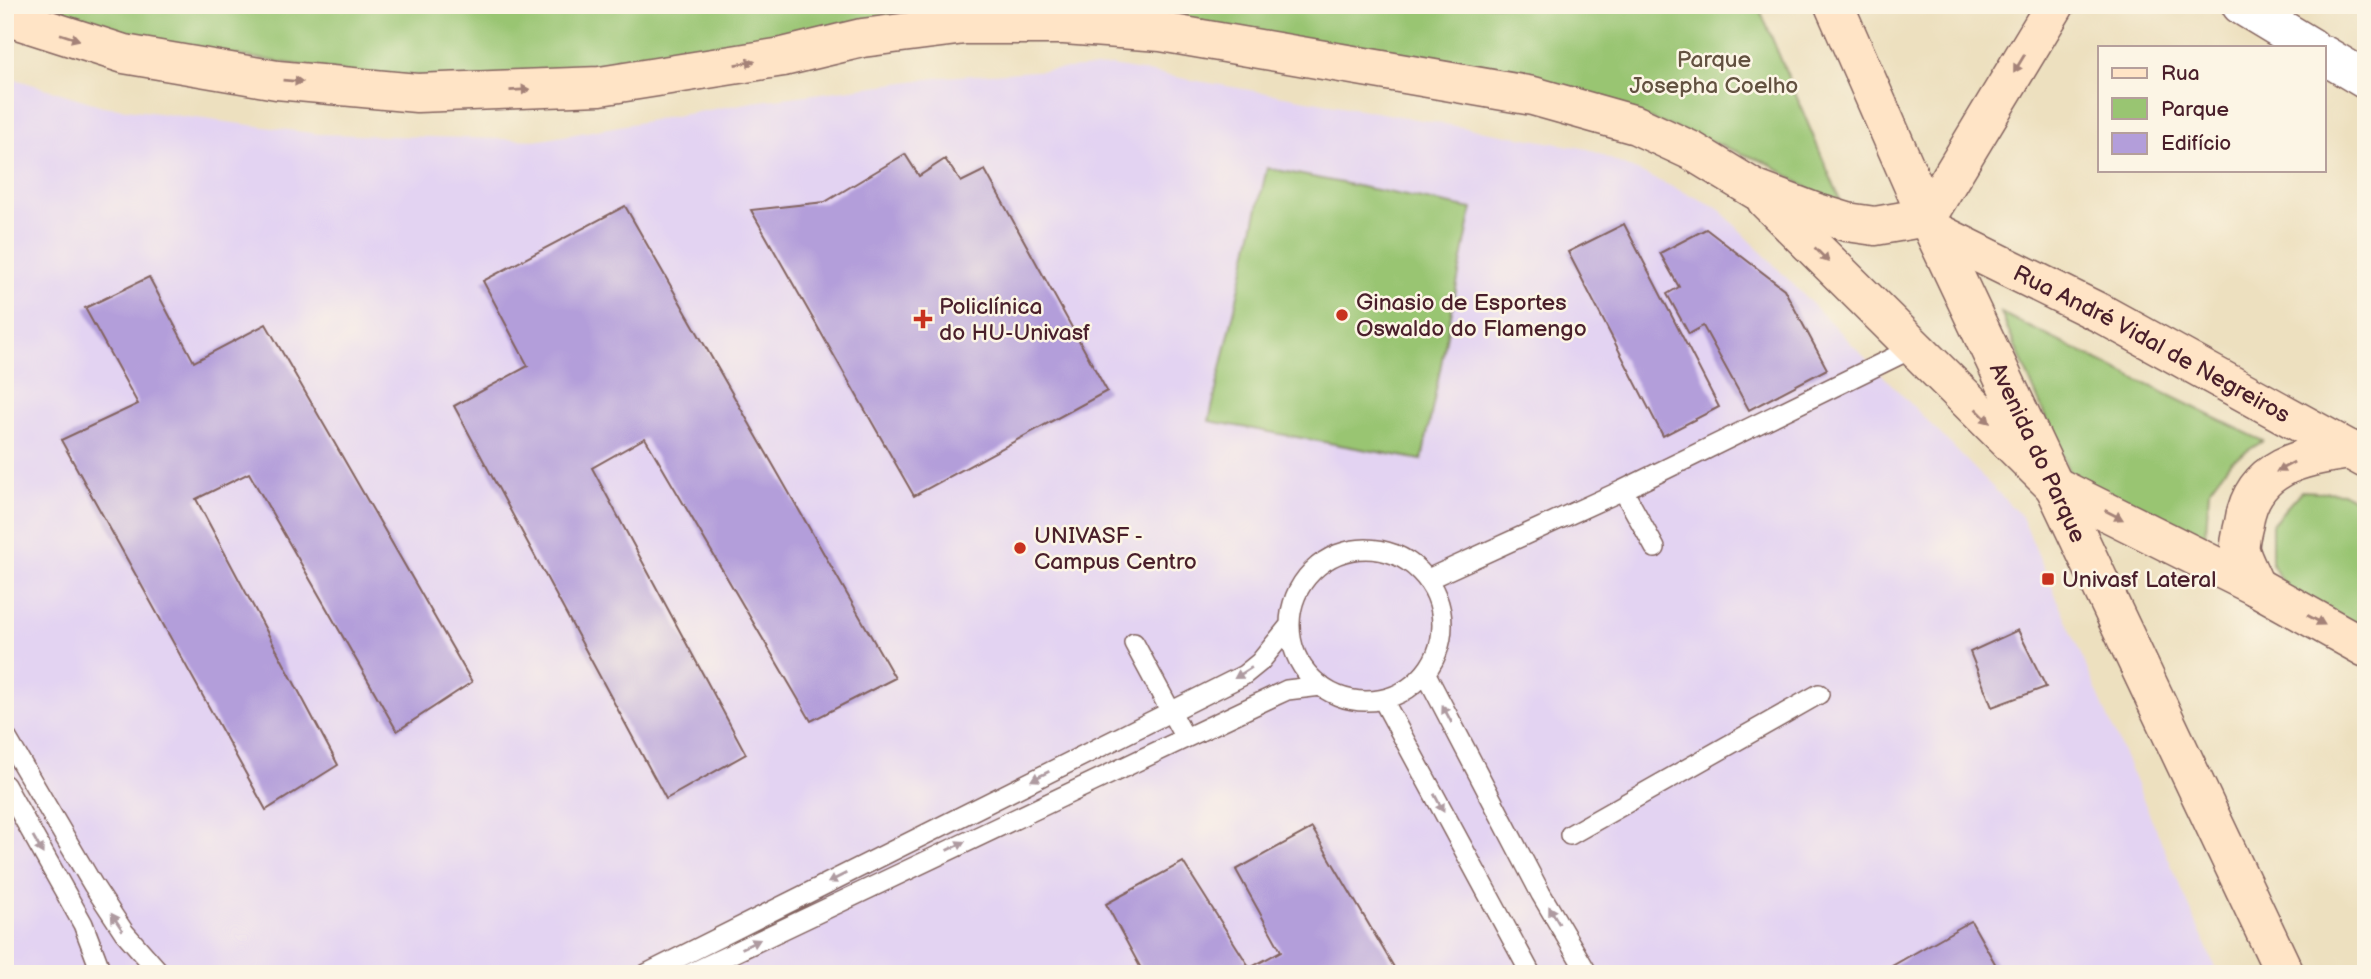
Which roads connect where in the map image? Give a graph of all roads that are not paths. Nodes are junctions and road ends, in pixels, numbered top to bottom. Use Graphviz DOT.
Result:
graph roads {
  1 [pos="1834,5"];
  2 [pos="2055,5"];
  3 [pos="2241,5"];
  4 [pos="5,16"];
  5 [pos="2309,46"];
  6 [pos="2326,56"];
  7 [pos="2366,80"];
  8 [pos="1756,190"];
  9 [pos="1932,225"];
  10 [pos="1915,347"];
  11 [pos="2358,454"];
  12 [pos="2053,485"];
  13 [pos="1623,490"];
  14 [pos="1655,548"];
  15 [pos="1428,579"];
  16 [pos="2255,586"];
  17 [pos="1290,625"];
  18 [pos="1134,643"];
  19 [pos="2366,648"];
  20 [pos="1426,674"];
  21 [pos="1321,686"];
  22 [pos="1819,694"];
  23 [pos="1383,700"];
  24 [pos="1170,711"];
  25 [pos="5,734"];
  26 [pos="1185,738"];
  27 [pos="5,785"];
  28 [pos="1570,835"];
  29 [pos="102,974"];
  30 [pos="162,974"];
  31 [pos="646,974"];
  32 [pos="689,974"];
  33 [pos="1531,974"];
  34 [pos="1588,974"];
  35 [pos="2285,974"];
  1 -- 9 [label="street, Avenida do Parque"];
  2 -- 9 [label="street, one-way"];
  3 -- 5 [label="street"];
  4 -- 8 [label="street, one-way"];
  6 -- 7 [label="street"];
  8 -- 9 [label="street"];
  8 -- 10 [label="street, one-way"];
  9 -- 11 [label="street, Rua André Vidal de Negreiros"];
  9 -- 12 [label="street, Avenida do Parque"];
  10 -- 12 [label="street, one-way"];
  10 -- 13 [label="lane"];
  11 -- 16 [label="street, one-way"];
  12 -- 16 [label="street, one-way"];
  12 -- 35 [label="street, Avenida do Parque"];
  13 -- 14 [label="lane"];
  13 -- 15 [label="lane"];
  15 -- 17 [label="lane"];
  15 -- 20 [label="lane"];
  16 -- 19 [label="street, one-way"];
  17 -- 21 [label="lane"];
  17 -- 24 [label="lane, one-way"];
  18 -- 24 [label="lane"];
  20 -- 23 [label="lane"];
  34 -- 20 [label="lane, one-way"];
  21 -- 23 [label="lane"];
  21 -- 26 [label="lane"];
  22 -- 28 [label="lane"];
  23 -- 33 [label="lane, one-way"];
  24 -- 26 [label="lane"];
  24 -- 31 [label="lane, one-way"];
  30 -- 25 [label="lane, one-way"];
  32 -- 26 [label="lane, one-way"];
  27 -- 29 [label="lane, one-way"];
}
